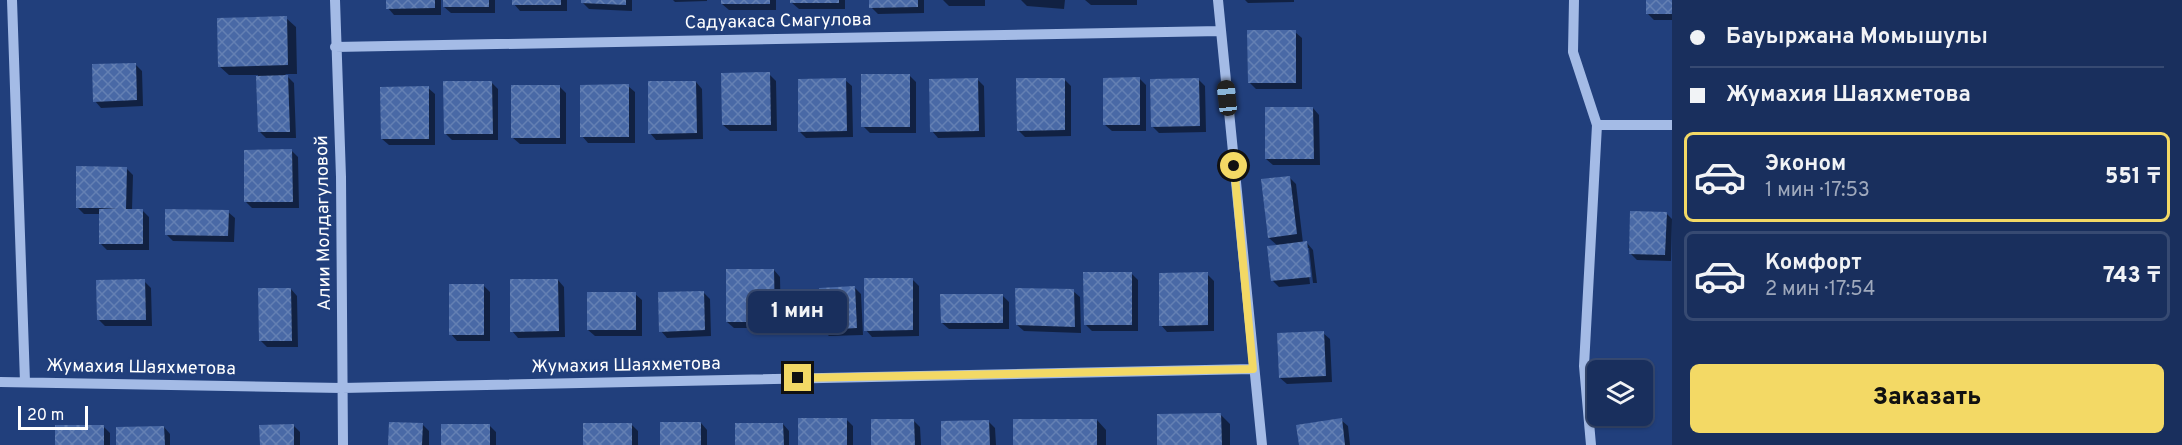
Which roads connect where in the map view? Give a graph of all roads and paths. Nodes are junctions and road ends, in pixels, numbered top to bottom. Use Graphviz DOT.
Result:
graph roads {
  1 [pos="12,0"];
  2 [pos="335,0"];
  3 [pos="1218,0"];
  4 [pos="1574,0"];
  5 [pos="1221,31"];
  6 [pos="335,47"];
  7 [pos="1597,124"];
  8 [pos="1672,125"];
  9 [pos="1253,369"];
  10 [pos="0,382"];
  11 [pos="24,382"];
  12 [pos="342,388"];
  13 [pos="343,445"];
  14 [pos="1262,445"];
  15 [pos="1591,445"];
  1 -- 11 [label="street"];
  2 -- 6 [label="street, Алии Молдагуловой"];
  3 -- 5 [label="street"];
  4 -- 7 [label="street"];
  5 -- 6 [label="street, Садуакаса Смагулова"];
  5 -- 9 [label="street"];
  6 -- 12 [label="street, Алии Молдагуловой"];
  7 -- 8 [label="street"];
  7 -- 15 [label="street"];
  9 -- 12 [label="street, Жумахия Шаяхметова"];
  9 -- 14 [label="street"];
  10 -- 11 [label="street, Жумахия Шаяхметова"];
  11 -- 12 [label="street, Жумахия Шаяхметова"];
  12 -- 13 [label="street, Алии Молдагуловой"];
}
